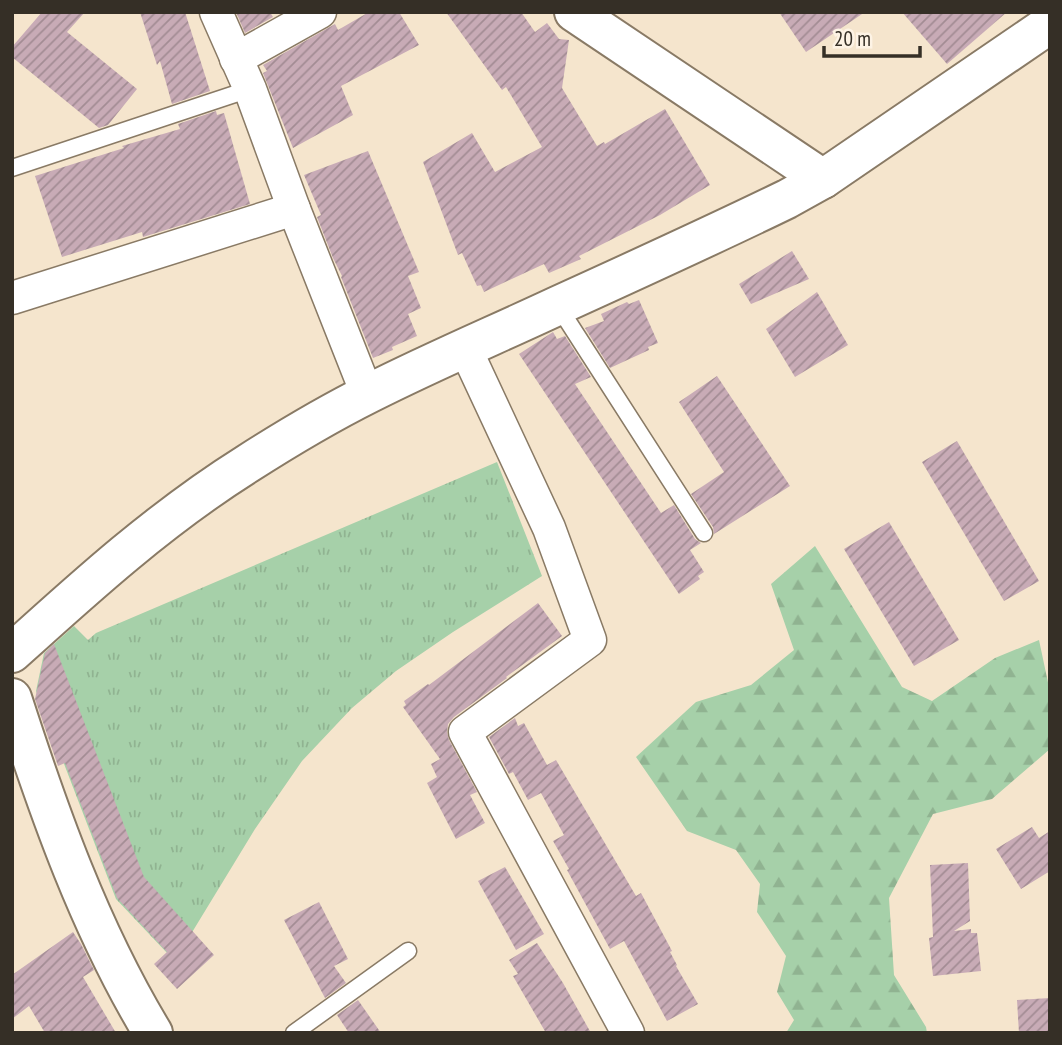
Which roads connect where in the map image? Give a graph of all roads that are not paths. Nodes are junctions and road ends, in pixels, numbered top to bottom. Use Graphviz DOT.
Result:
graph roads {
  1 [pos="216,12"];
  2 [pos="320,12"];
  3 [pos="574,12"];
  4 [pos="1050,24"];
  5 [pos="236,59"];
  6 [pos="250,89"];
  7 [pos="12,168"];
  8 [pos="823,179"];
  9 [pos="294,209"];
  10 [pos="12,298"];
  11 [pos="558,306"];
  12 [pos="465,348"];
  13 [pos="367,394"];
  14 [pos="704,533"];
  15 [pos="12,653"];
  16 [pos="12,698"];
  17 [pos="408,951"];
  18 [pos="153,1033"];
  19 [pos="294,1033"];
  20 [pos="628,1033"];
  1 -- 5 [label="street"];
  2 -- 5 [label="street"];
  3 -- 8 [label="street"];
  4 -- 8 [label="street"];
  5 -- 6 [label="street"];
  6 -- 7 [label="lane"];
  6 -- 9 [label="street"];
  8 -- 11 [label="street"];
  9 -- 10 [label="street"];
  9 -- 13 [label="street"];
  11 -- 12 [label="street"];
  11 -- 14 [label="lane"];
  12 -- 13 [label="street"];
  12 -- 20 [label="street"];
  13 -- 15 [label="street"];
  16 -- 18 [label="street"];
  17 -- 19 [label="lane"];
}
